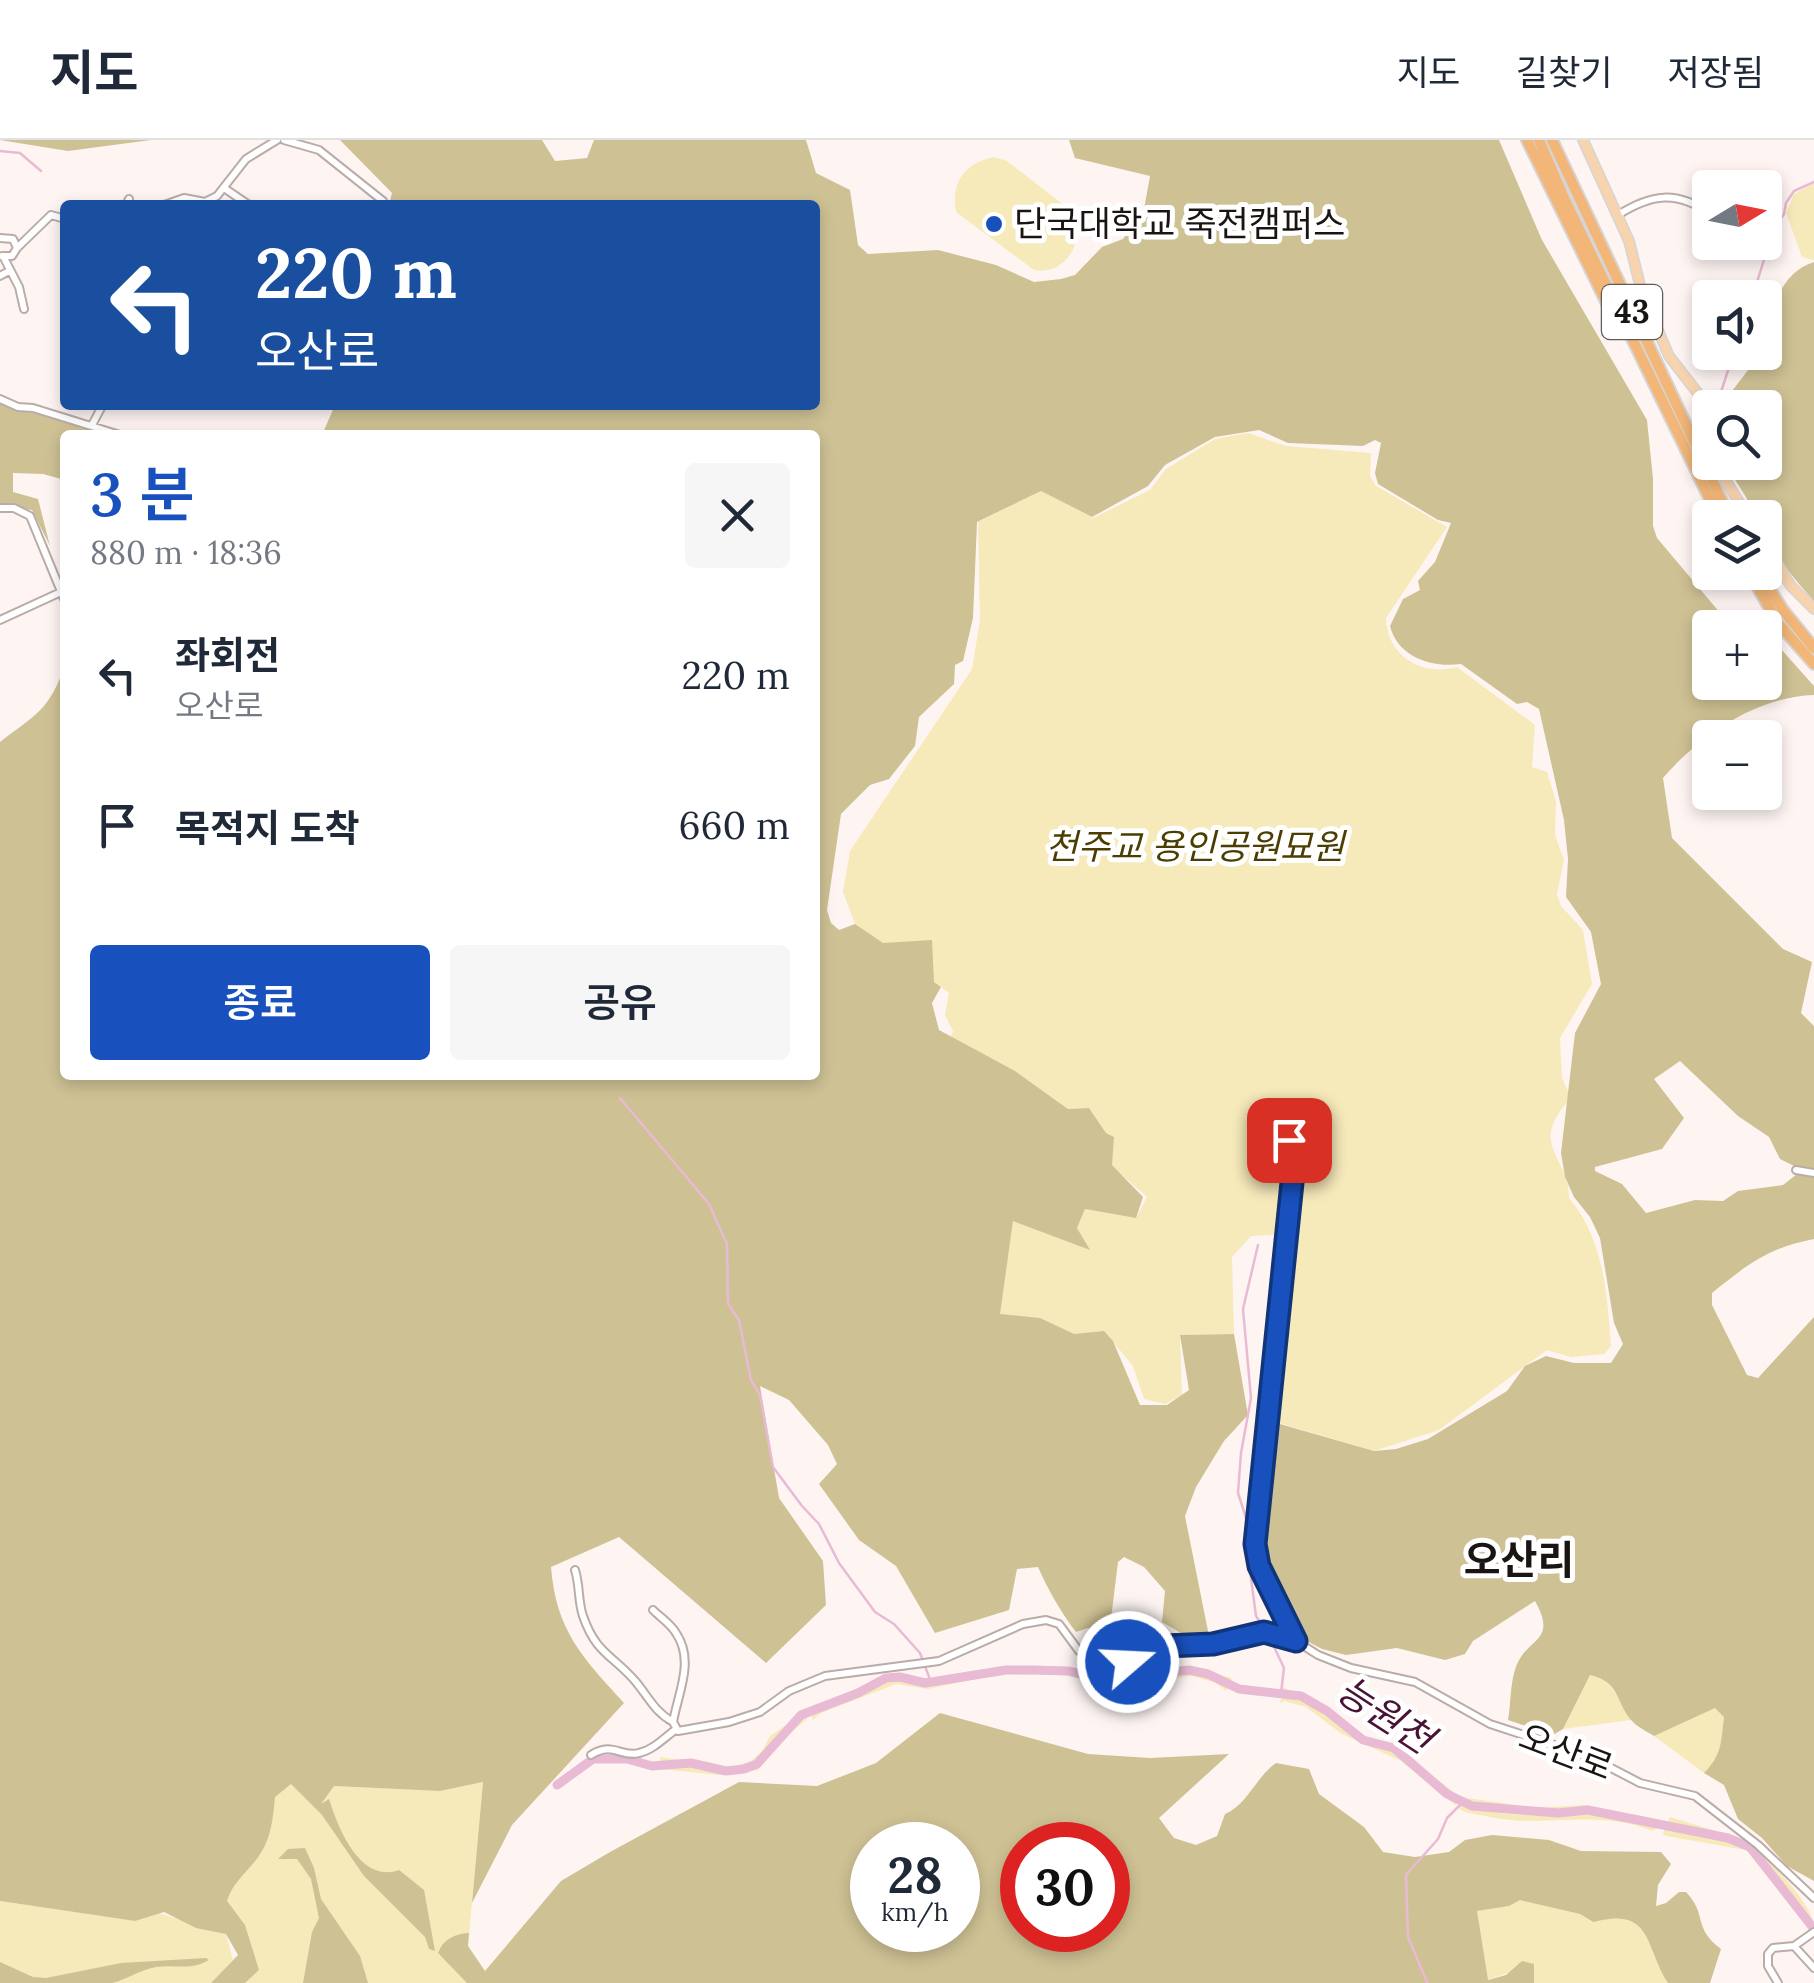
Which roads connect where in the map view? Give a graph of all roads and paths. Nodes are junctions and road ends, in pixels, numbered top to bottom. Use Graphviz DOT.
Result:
graph roads {
  1 [pos="280,140"];
  2 [pos="1527,140"];
  3 [pos="1539,140"];
  4 [pos="1552,140"];
  5 [pos="1583,140"];
  6 [pos="224,188"];
  7 [pos="208,200"];
  8 [pos="242,200"];
  9 [pos="382,200"];
  10 [pos="1692,202"];
  11 [pos="1618,216"];
  12 [pos="60,218"];
  13 [pos="0,239"];
  14 [pos="17,248"];
  15 [pos="1,255"];
  16 [pos="10,271"];
  17 [pos="0,276"];
  18 [pos="24,309"];
  19 [pos="1695,390"];
  20 [pos="0,399"];
  21 [pos="99,410"];
  22 [pos="92,424"];
  23 [pos="107,430"];
  24 [pos="1680,433"];
  25 [pos="1711,480"];
  26 [pos="1712,485"];
  27 [pos="1711,500"];
  28 [pos="1720,500"];
  29 [pos="0,508"];
  30 [pos="1782,571"];
  31 [pos="60,590"];
  32 [pos="1759,590"];
  33 [pos="1770,590"];
  34 [pos="60,592"];
  35 [pos="1814,609"];
  36 [pos="0,620"];
  37 [pos="1814,648"];
  38 [pos="1814,664"];
  39 [pos="1287,1114"];
  40 [pos="1796,1170"];
  41 [pos="1814,1173"];
  42 [pos="575,1570"];
  43 [pos="653,1610"];
  44 [pos="1296,1641"];
  45 [pos="674,1726"];
  46 [pos="591,1755"];
  47 [pos="1814,1898"];
  48 [pos="1813,1932"];
  49 [pos="1794,1946"];
  50 [pos="1814,1968"];
  51 [pos="1778,1983"];
  1 -- 6 [label="street"];
  1 -- 9 [label="street"];
  2 -- 24 [label="highway"];
  3 -- 24 [label="highway, 43"];
  4 -- 26 [label="highway, 43"];
  5 -- 11 [label="main road"];
  6 -- 7 [label="street"];
  6 -- 8 [label="street"];
  10 -- 11 [label="street"];
  11 -- 19 [label="main road"];
  12 -- 14 [label="street"];
  13 -- 14 [label="street"];
  14 -- 15 [label="street"];
  15 -- 16 [label="street"];
  16 -- 17 [label="street"];
  16 -- 18 [label="street"];
  20 -- 22 [label="street"];
  21 -- 22 [label="street"];
  22 -- 23 [label="street"];
  24 -- 27 [label="highway, 43"];
  25 -- 26 [label="highway"];
  26 -- 28 [label="highway, 43"];
  29 -- 31 [label="street"];
  30 -- 35 [label="main road"];
  32 -- 38 [label="highway"];
  33 -- 37 [label="highway"];
  34 -- 36 [label="street"];
  39 -- 44 [label="street"];
  40 -- 41 [label="street"];
  42 -- 45 [label="street"];
  43 -- 45 [label="street"];
  44 -- 45 [label="street, 오산로"];
  44 -- 47 [label="street, 오산로"];
  45 -- 46 [label="street, 오산로"];
  48 -- 49 [label="street"];
  49 -- 50 [label="street"];
  49 -- 51 [label="street"];
}
